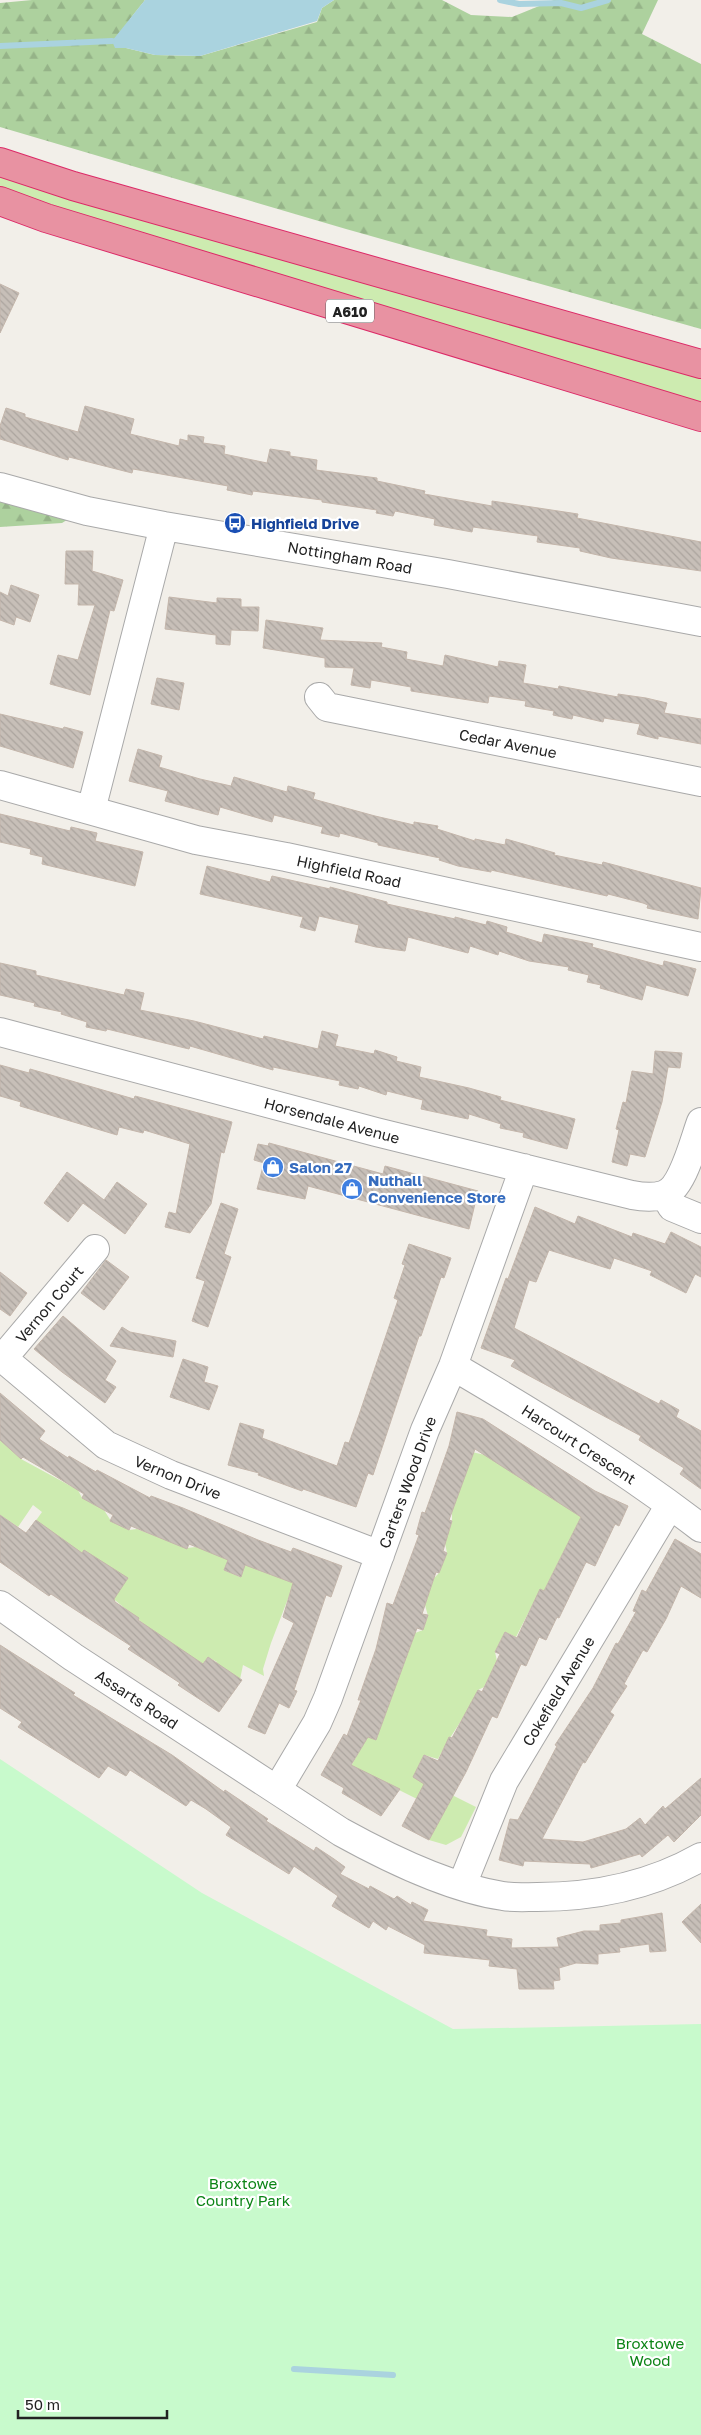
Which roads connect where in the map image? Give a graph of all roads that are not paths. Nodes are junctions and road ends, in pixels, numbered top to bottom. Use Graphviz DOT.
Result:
graph roads {
  1 [pos="0,162"];
  2 [pos="0,201"];
  3 [pos="701,364"];
  4 [pos="701,417"];
  5 [pos="0,487"];
  6 [pos="164,526"];
  7 [pos="701,622"];
  8 [pos="319,697"];
  9 [pos="701,782"];
  10 [pos="0,785"];
  11 [pos="91,810"];
  12 [pos="701,948"];
  13 [pos="0,1032"];
  14 [pos="701,1122"];
  15 [pos="524,1168"];
  16 [pos="665,1195"];
  17 [pos="701,1219"];
  18 [pos="95,1249"];
  19 [pos="1,1357"];
  20 [pos="453,1366"];
  21 [pos="670,1505"];
  22 [pos="701,1528"];
  23 [pos="380,1556"];
  24 [pos="0,1605"];
  25 [pos="277,1790"];
  26 [pos="699,1862"];
  27 [pos="462,1885"];
  1 -- 3 [label="highway"];
  2 -- 4 [label="highway, A610"];
  5 -- 6 [label="street, Nottingham Road"];
  6 -- 7 [label="street, Nottingham Road"];
  6 -- 11 [label="street"];
  8 -- 9 [label="street, Cedar Avenue"];
  10 -- 11 [label="street, Highfield Road"];
  11 -- 12 [label="street, Highfield Road"];
  13 -- 15 [label="street, Horsendale Avenue"];
  14 -- 16 [label="street"];
  15 -- 16 [label="street, Horsendale Avenue"];
  15 -- 20 [label="street, Carters Wood Drive"];
  16 -- 17 [label="street"];
  18 -- 19 [label="street, Vernon Court"];
  19 -- 23 [label="street, Vernon Drive"];
  20 -- 21 [label="street, Harcourt Crescent"];
  20 -- 23 [label="street, Carters Wood Drive"];
  21 -- 22 [label="street, Harcourt Crescent"];
  21 -- 27 [label="street, Cokefield Avenue"];
  23 -- 25 [label="street, Carters Wood Drive"];
  24 -- 25 [label="street, Assarts Road"];
  25 -- 27 [label="street"];
  26 -- 27 [label="street"];
}
